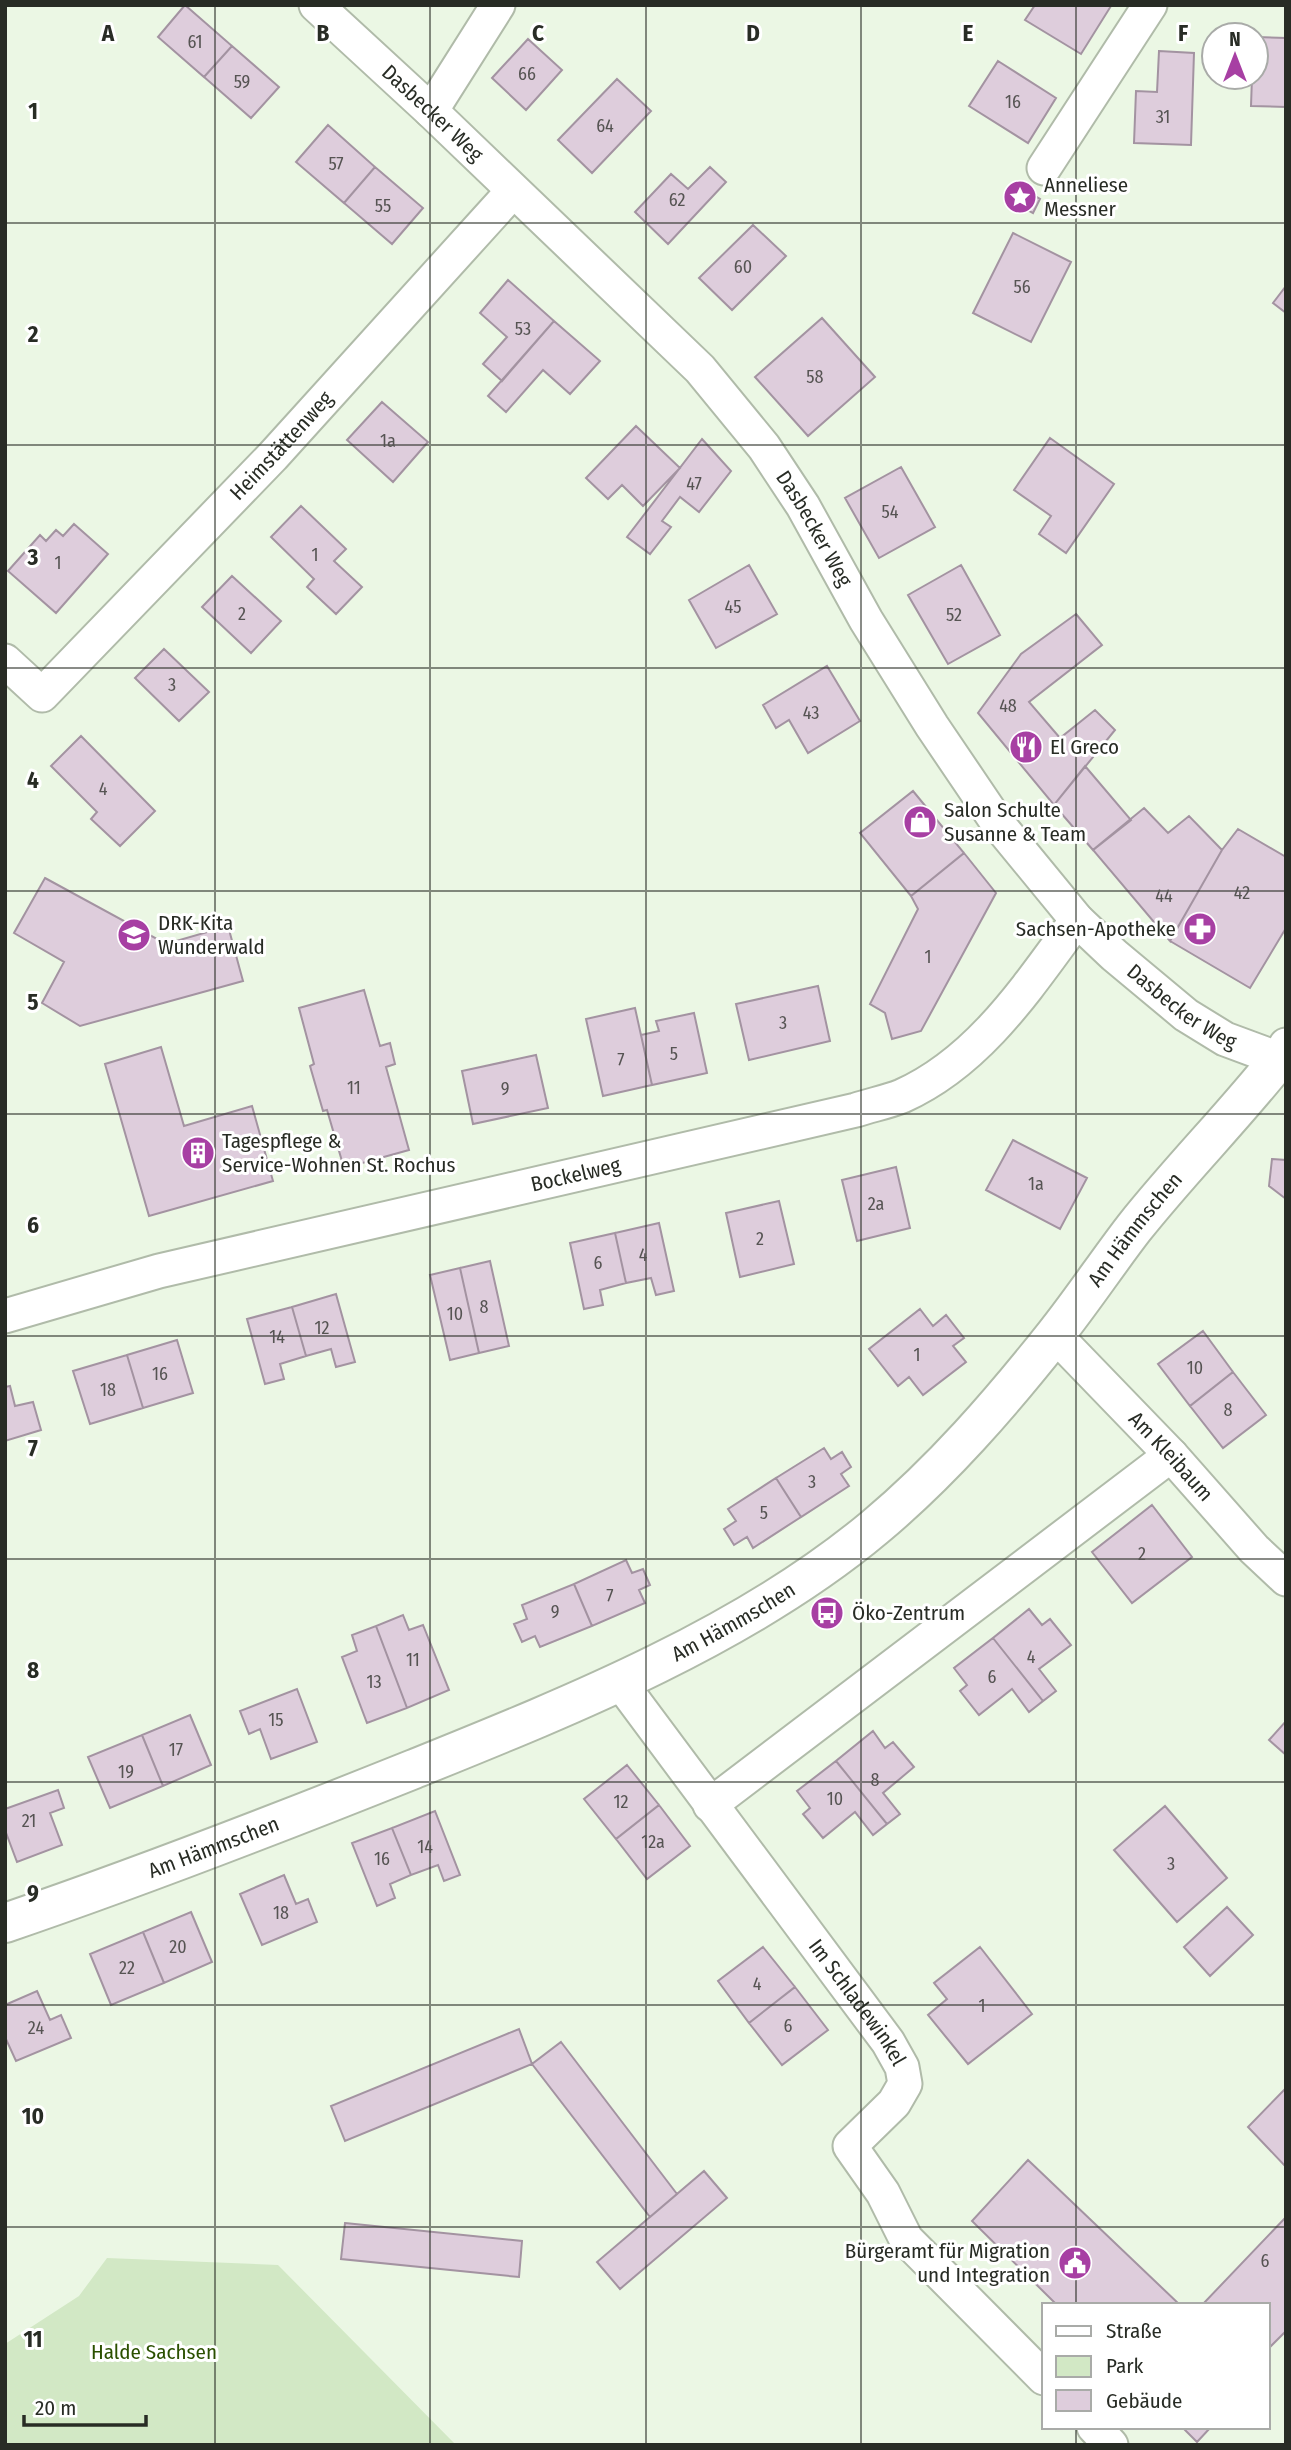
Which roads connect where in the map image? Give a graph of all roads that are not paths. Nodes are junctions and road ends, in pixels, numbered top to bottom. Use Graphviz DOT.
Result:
graph roads {
  1 [pos="316,5"];
  2 [pos="498,5"];
  3 [pos="1150,5"];
  4 [pos="431,111"];
  5 [pos="1044,168"];
  6 [pos="513,191"];
  7 [pos="5,661"];
  8 [pos="1077,920"];
  9 [pos="1284,1055"];
  10 [pos="5,1316"];
  11 [pos="1055,1335"];
  12 [pos="1171,1455"];
  13 [pos="1286,1579"];
  14 [pos="620,1682"];
  15 [pos="710,1805"];
  16 [pos="5,1923"];
  17 [pos="1042,2376"];
  18 [pos="1096,2429"];
  19 [pos="1111,2445"];
  1 -- 4 [label="street, Dasbecker Weg"];
  2 -- 4 [label="street"];
  3 -- 5 [label="street"];
  4 -- 6 [label="street, Dasbecker Weg"];
  6 -- 7 [label="street, Heimstättenweg"];
  6 -- 8 [label="street, Dasbecker Weg"];
  8 -- 9 [label="street, Dasbecker Weg"];
  8 -- 10 [label="street, Bockelweg"];
  9 -- 11 [label="street, Am Hämmschen"];
  11 -- 12 [label="street, Am Kleibaum"];
  11 -- 14 [label="street, Am Hämmschen"];
  12 -- 13 [label="street, Am Kleibaum"];
  12 -- 15 [label="street"];
  14 -- 15 [label="street, Im Schladewinkel"];
  14 -- 16 [label="street, Am Hämmschen"];
  15 -- 17 [label="street, Im Schladewinkel"];
  18 -- 19 [label="street"];
}
